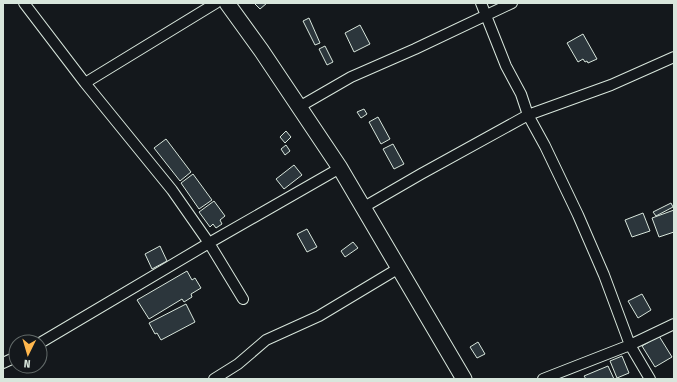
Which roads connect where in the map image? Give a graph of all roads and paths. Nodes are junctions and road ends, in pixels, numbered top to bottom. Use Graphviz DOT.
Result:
graph roads {
  1 [pos="24,3"];
  2 [pos="216,3"];
  3 [pos="227,3"];
  4 [pos="481,3"];
  5 [pos="512,3"];
  6 [pos="486,15"];
  7 [pos="674,57"];
  8 [pos="85,82"];
  9 [pos="299,107"];
  10 [pos="528,115"];
  11 [pos="340,168"];
  12 [pos="364,207"];
  13 [pos="209,243"];
  14 [pos="399,268"];
  15 [pos="243,299"];
  16 [pos="674,324"];
  17 [pos="48,337"];
  18 [pos="630,345"];
  19 [pos="214,379"];
  20 [pos="464,379"];
  21 [pos="543,379"];
  22 [pos="650,379"];
  1 -- 8 [label="street"];
  2 -- 8 [label="street"];
  3 -- 9 [label="main road"];
  4 -- 6 [label="street"];
  5 -- 6 [label="street"];
  6 -- 9 [label="street"];
  6 -- 10 [label="street"];
  7 -- 10 [label="street"];
  8 -- 13 [label="street"];
  9 -- 11 [label="main road"];
  10 -- 12 [label="street"];
  10 -- 18 [label="street"];
  11 -- 12 [label="main road"];
  11 -- 13 [label="street"];
  12 -- 14 [label="main road"];
  13 -- 15 [label="street"];
  13 -- 17 [label="street"];
  14 -- 19 [label="street"];
  14 -- 20 [label="main road"];
  16 -- 18 [label="street"];
  18 -- 21 [label="street"];
  18 -- 22 [label="street"];
}
